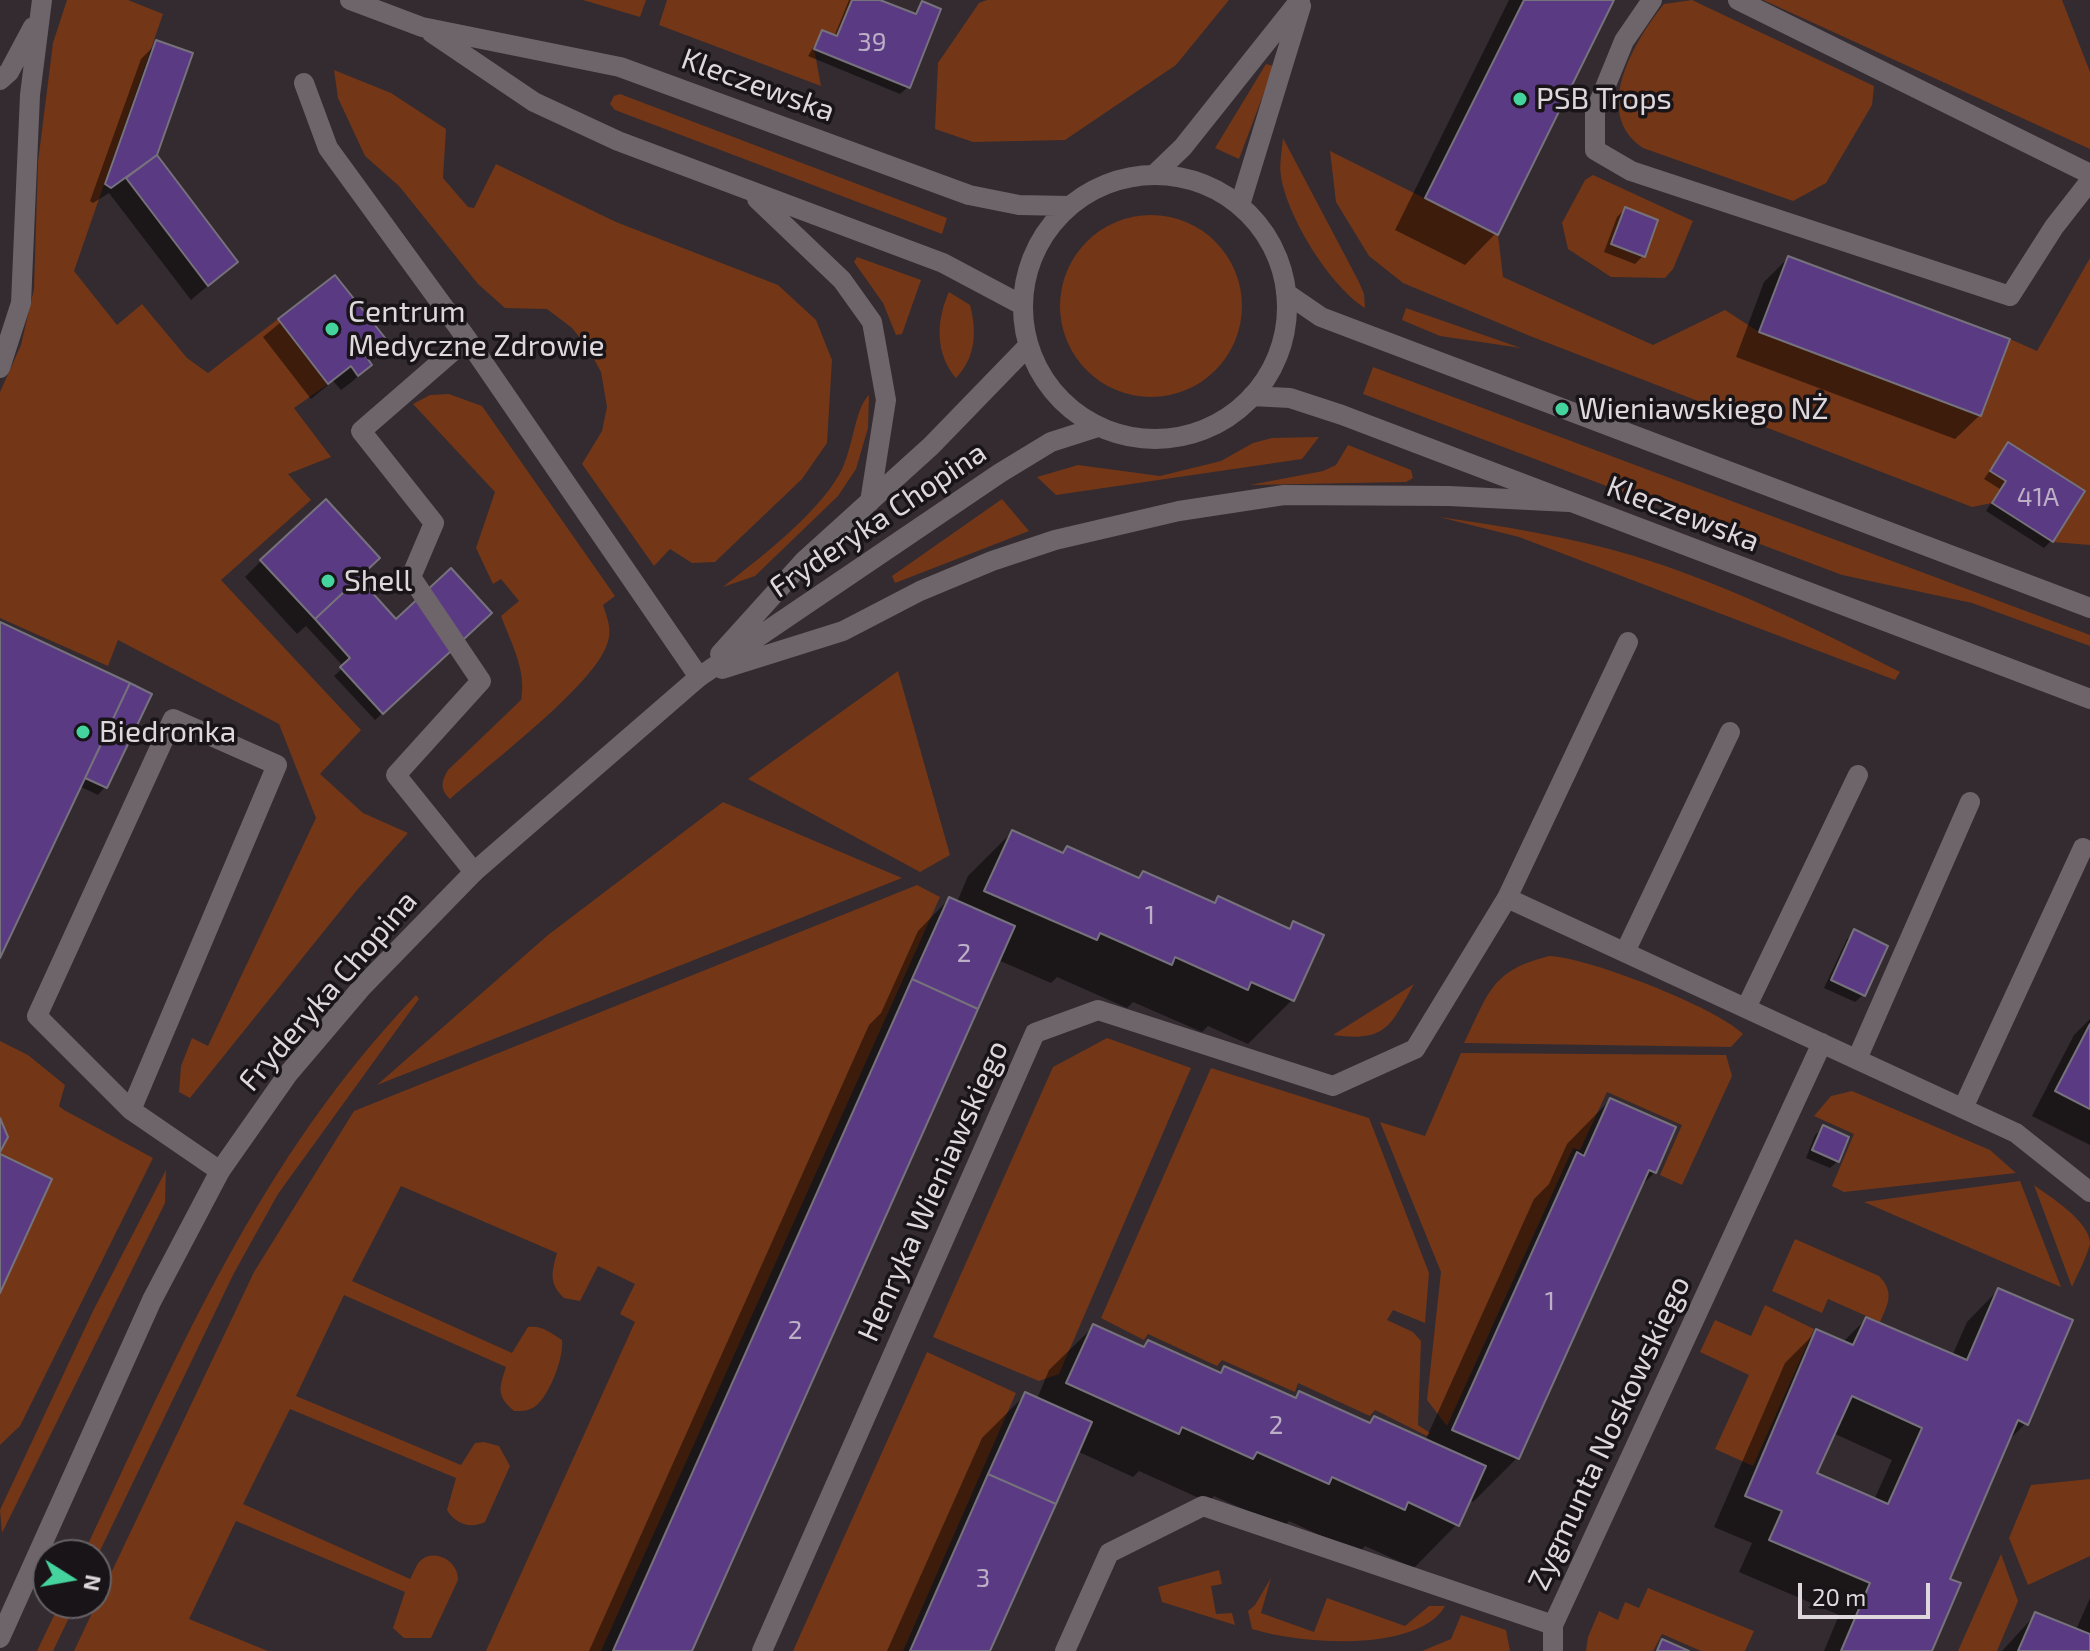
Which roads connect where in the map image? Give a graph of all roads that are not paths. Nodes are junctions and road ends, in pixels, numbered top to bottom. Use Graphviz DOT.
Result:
graph roads {
  1 [pos="41,0"];
  2 [pos="350,0"];
  3 [pos="1302,0"];
  4 [pos="1652,0"];
  5 [pos="1738,0"];
  6 [pos="422,27"];
  7 [pos="0,80"];
  8 [pos="304,83"];
  9 [pos="1155,174"];
  10 [pos="2090,174"];
  11 [pos="2090,181"];
  12 [pos="750,192"];
  13 [pos="1240,205"];
  14 [pos="1069,206"];
  15 [pos="1286,293"];
  16 [pos="1022,305"];
  17 [pos="467,339"];
  18 [pos="1028,346"];
  19 [pos="0,368"];
  20 [pos="1252,396"];
  21 [pos="1098,427"];
  22 [pos="870,502"];
  23 [pos="1569,502"];
  24 [pos="2090,608"];
  25 [pos="1628,642"];
  26 [pos="699,677"];
  27 [pos="2090,699"];
  28 [pos="1730,732"];
  29 [pos="1858,775"];
  30 [pos="1970,802"];
  31 [pos="2083,848"];
  32 [pos="474,872"];
  33 [pos="1507,898"];
  34 [pos="1625,952"];
  35 [pos="1746,1008"];
  36 [pos="1822,1043"];
  37 [pos="1857,1059"];
  38 [pos="1963,1108"];
  39 [pos="131,1110"];
  40 [pos="220,1171"];
  41 [pos="2090,1192"];
  42 [pos="1553,1625"];
  43 [pos="0,1638"];
  44 [pos="762,1651"];
  45 [pos="1065,1651"];
  46 [pos="1553,1651"];
  1 -- 7 [label="street"];
  1 -- 19 [label="street"];
  2 -- 6 [label="street, Kleczewska"];
  3 -- 9 [label="street"];
  3 -- 13 [label="street"];
  4 -- 11 [label="street"];
  5 -- 10 [label="street"];
  6 -- 12 [label="street, Kleczewska"];
  6 -- 14 [label="street, Kleczewska"];
  8 -- 17 [label="street"];
  9 -- 13 [label="street"];
  9 -- 14 [label="street"];
  12 -- 16 [label="street, Kleczewska"];
  12 -- 22 [label="street"];
  13 -- 15 [label="street"];
  14 -- 16 [label="street"];
  15 -- 20 [label="street"];
  15 -- 24 [label="street, Kleczewska"];
  16 -- 18 [label="street"];
  17 -- 26 [label="street"];
  17 -- 32 [label="street"];
  18 -- 21 [label="street"];
  18 -- 22 [label="street, Fryderyka Chopina"];
  20 -- 21 [label="street"];
  20 -- 23 [label="street, Kleczewska"];
  21 -- 26 [label="street, Fryderyka Chopina"];
  22 -- 26 [label="street, Fryderyka Chopina"];
  23 -- 26 [label="street"];
  23 -- 27 [label="street, Kleczewska"];
  25 -- 33 [label="street, Henryka Wieniawskiego"];
  26 -- 32 [label="street, Fryderyka Chopina"];
  28 -- 34 [label="street"];
  29 -- 35 [label="street"];
  30 -- 37 [label="street"];
  31 -- 38 [label="street"];
  32 -- 40 [label="street, Fryderyka Chopina"];
  33 -- 34 [label="street"];
  33 -- 44 [label="street, Henryka Wieniawskiego"];
  34 -- 35 [label="street"];
  35 -- 36 [label="street"];
  36 -- 37 [label="street"];
  36 -- 42 [label="street, Zygmunta Noskowskiego"];
  37 -- 38 [label="street"];
  38 -- 41 [label="street"];
  39 -- 39 [label="street"];
  39 -- 40 [label="street"];
  40 -- 43 [label="street, Fryderyka Chopina"];
  42 -- 45 [label="street, Zygmunta Noskowskiego"];
  42 -- 46 [label="street"];
}
